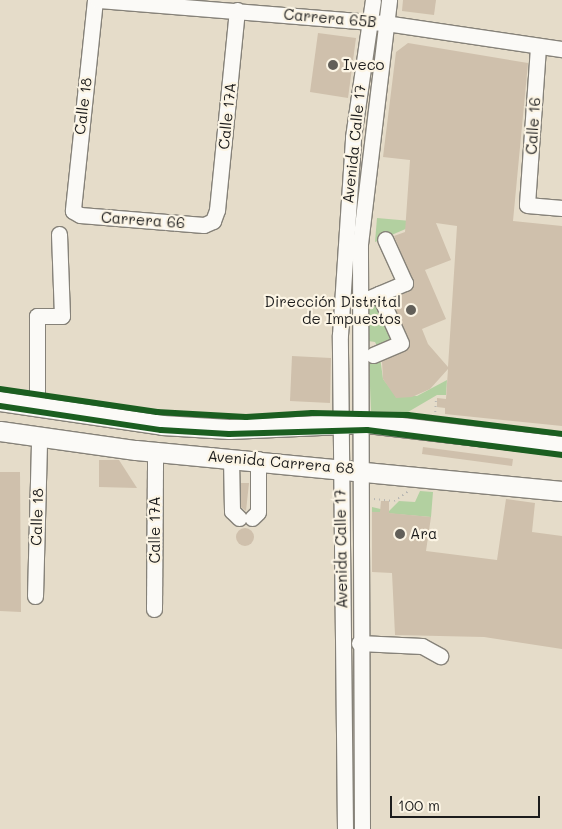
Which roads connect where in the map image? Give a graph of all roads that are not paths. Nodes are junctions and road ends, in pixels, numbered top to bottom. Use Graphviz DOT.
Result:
graph roads {
  1 [pos="96,0"];
  2 [pos="372,0"];
  3 [pos="389,0"];
  4 [pos="237,10"];
  5 [pos="369,22"];
  6 [pos="385,23"];
  7 [pos="538,47"];
  8 [pos="562,50"];
  9 [pos="562,208"];
  10 [pos="73,211"];
  11 [pos="213,221"];
  12 [pos="59,234"];
  13 [pos="385,239"];
  14 [pos="344,242"];
  15 [pos="360,244"];
  16 [pos="379,294"];
  17 [pos="360,302"];
  18 [pos="373,355"];
  19 [pos="0,402"];
  20 [pos="37,408"];
  21 [pos="340,423"];
  22 [pos="359,423"];
  23 [pos="0,432"];
  24 [pos="39,438"];
  25 [pos="562,446"];
  26 [pos="155,452"];
  27 [pos="231,458"];
  28 [pos="258,459"];
  29 [pos="340,467"];
  30 [pos="359,468"];
  31 [pos="562,491"];
  32 [pos="35,596"];
  33 [pos="154,609"];
  34 [pos="359,643"];
  35 [pos="440,656"];
  36 [pos="345,829"];
  37 [pos="362,829"];
  1 -- 4 [label="street, Carrera 65B"];
  1 -- 10 [label="street, Calle 18"];
  2 -- 5 [label="street, Avenida Calle 17"];
  3 -- 6 [label="street, Avenida Calle 17"];
  4 -- 5 [label="street, Carrera 65B"];
  4 -- 11 [label="street, Calle 17A"];
  5 -- 6 [label="street, Carrera 65B"];
  5 -- 14 [label="street, Avenida Calle 17"];
  6 -- 7 [label="street, Carrera 65B"];
  6 -- 15 [label="street, Avenida Calle 17"];
  7 -- 8 [label="street, Carrera 65B"];
  7 -- 9 [label="street, Calle 16"];
  10 -- 11 [label="street, Carrera 66"];
  12 -- 20 [label="street"];
  13 -- 16 [label="street"];
  14 -- 15 [label="street"];
  14 -- 21 [label="street, Avenida Calle 17"];
  15 -- 17 [label="street, Avenida Calle 17"];
  16 -- 17 [label="street"];
  16 -- 18 [label="street"];
  17 -- 22 [label="street, Avenida Calle 17"];
  19 -- 20 [label="main road, Avenida Carrera 68"];
  20 -- 21 [label="main road, Avenida Carrera 68"];
  21 -- 22 [label="main road, Avenida Carrera 68"];
  21 -- 29 [label="street, Avenida Calle 17"];
  22 -- 25 [label="main road, Avenida Carrera 68"];
  22 -- 30 [label="street, Avenida Calle 17"];
  23 -- 24 [label="main road, Avenida Carrera 68"];
  24 -- 26 [label="main road, Avenida Carrera 68"];
  24 -- 32 [label="street, Calle 18"];
  26 -- 27 [label="main road, Avenida Carrera 68"];
  26 -- 33 [label="street, Calle 17A"];
  27 -- 28 [label="main road, Avenida Carrera 68"];
  27 -- 28 [label="street"];
  28 -- 29 [label="main road, Avenida Carrera 68"];
  29 -- 30 [label="main road, Avenida Carrera 68"];
  29 -- 36 [label="street, Avenida Calle 17"];
  30 -- 31 [label="main road, Avenida Carrera 68"];
  30 -- 34 [label="street, Avenida Calle 17"];
  34 -- 35 [label="street"];
  34 -- 37 [label="street, Avenida Calle 17"];
}
